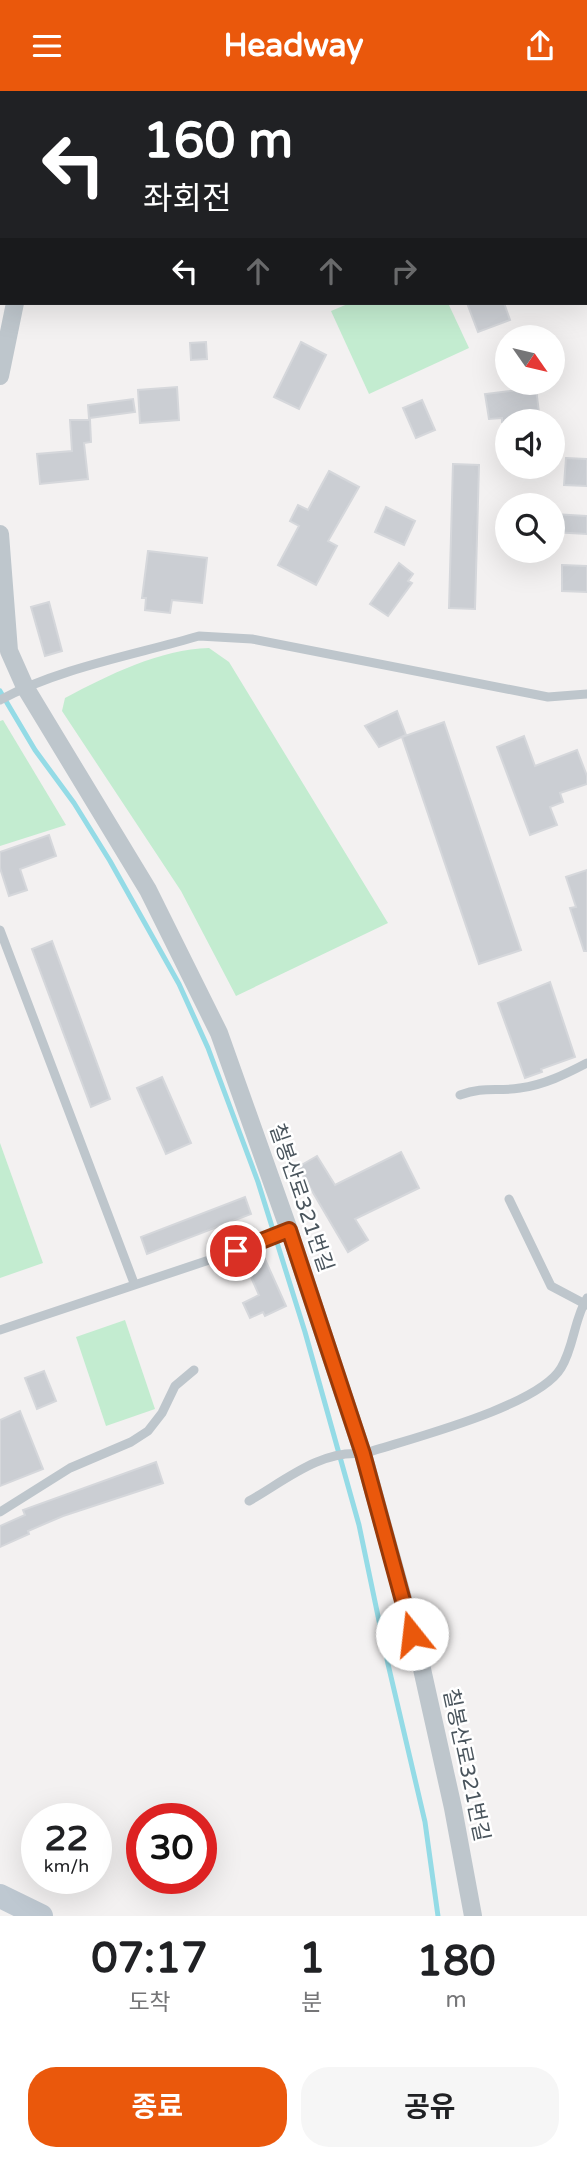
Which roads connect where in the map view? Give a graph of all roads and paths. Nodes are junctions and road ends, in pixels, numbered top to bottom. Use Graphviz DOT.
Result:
graph roads {
  1 [pos="15,305"];
  2 [pos="0,376"];
  3 [pos="0,534"];
  4 [pos="25,687"];
  5 [pos="587,694"];
  6 [pos="0,701"];
  7 [pos="0,930"];
  8 [pos="587,1063"];
  9 [pos="460,1095"];
  10 [pos="509,1199"];
  11 [pos="289,1230"];
  12 [pos="134,1283"];
  13 [pos="586,1302"];
  14 [pos="0,1330"];
  15 [pos="194,1370"];
  16 [pos="356,1453"];
  17 [pos="249,1501"];
  18 [pos="0,1513"];
  19 [pos="0,1896"];
  20 [pos="41,1916"];
  21 [pos="473,1916"];
  1 -- 2 [label="street"];
  3 -- 4 [label="street, 칠봉산로321번길"];
  4 -- 5 [label="lane"];
  4 -- 6 [label="lane"];
  4 -- 11 [label="street, 칠봉산로321번길"];
  7 -- 12 [label="lane"];
  8 -- 9 [label="lane"];
  10 -- 13 [label="lane"];
  11 -- 12 [label="lane"];
  11 -- 16 [label="street, 칠봉산로321번길"];
  12 -- 14 [label="lane"];
  13 -- 16 [label="lane"];
  15 -- 18 [label="lane"];
  16 -- 17 [label="lane"];
  16 -- 21 [label="street, 칠봉산로321번길"];
  19 -- 20 [label="street"];
}
